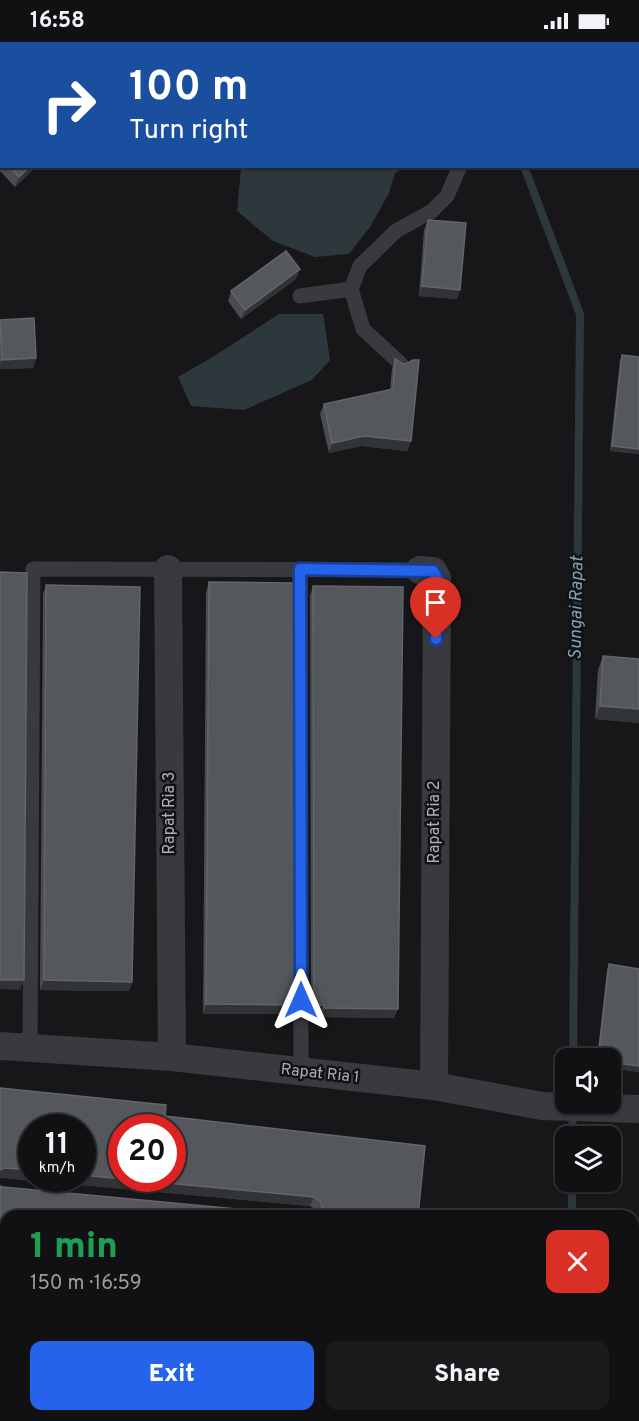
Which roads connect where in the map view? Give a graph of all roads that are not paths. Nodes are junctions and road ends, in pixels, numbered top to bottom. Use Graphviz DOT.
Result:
graph roads {
  1 [pos="459,168"];
  2 [pos="351,289"];
  3 [pos="300,296"];
  4 [pos="401,364"];
  5 [pos="168,569"];
  6 [pos="300,569"];
  7 [pos="420,570"];
  8 [pos="0,1046"];
  9 [pos="30,1049"];
  10 [pos="172,1058"];
  11 [pos="301,1072"];
  12 [pos="434,1086"];
  13 [pos="639,1109"];
  1 -- 2 [label="lane"];
  2 -- 3 [label="lane"];
  2 -- 4 [label="lane"];
  5 -- 6 [label="lane"];
  5 -- 9 [label="lane"];
  5 -- 10 [label="street, Rapat Ria 3"];
  6 -- 7 [label="lane"];
  6 -- 11 [label="lane"];
  7 -- 12 [label="street, Rapat Ria 2"];
  8 -- 9 [label="street, Rapat Ria 1"];
  9 -- 10 [label="street, Rapat Ria 1"];
  10 -- 11 [label="street, Rapat Ria 1"];
  11 -- 12 [label="street, Rapat Ria 1"];
  12 -- 13 [label="street, Rapat Ria 1"];
}
